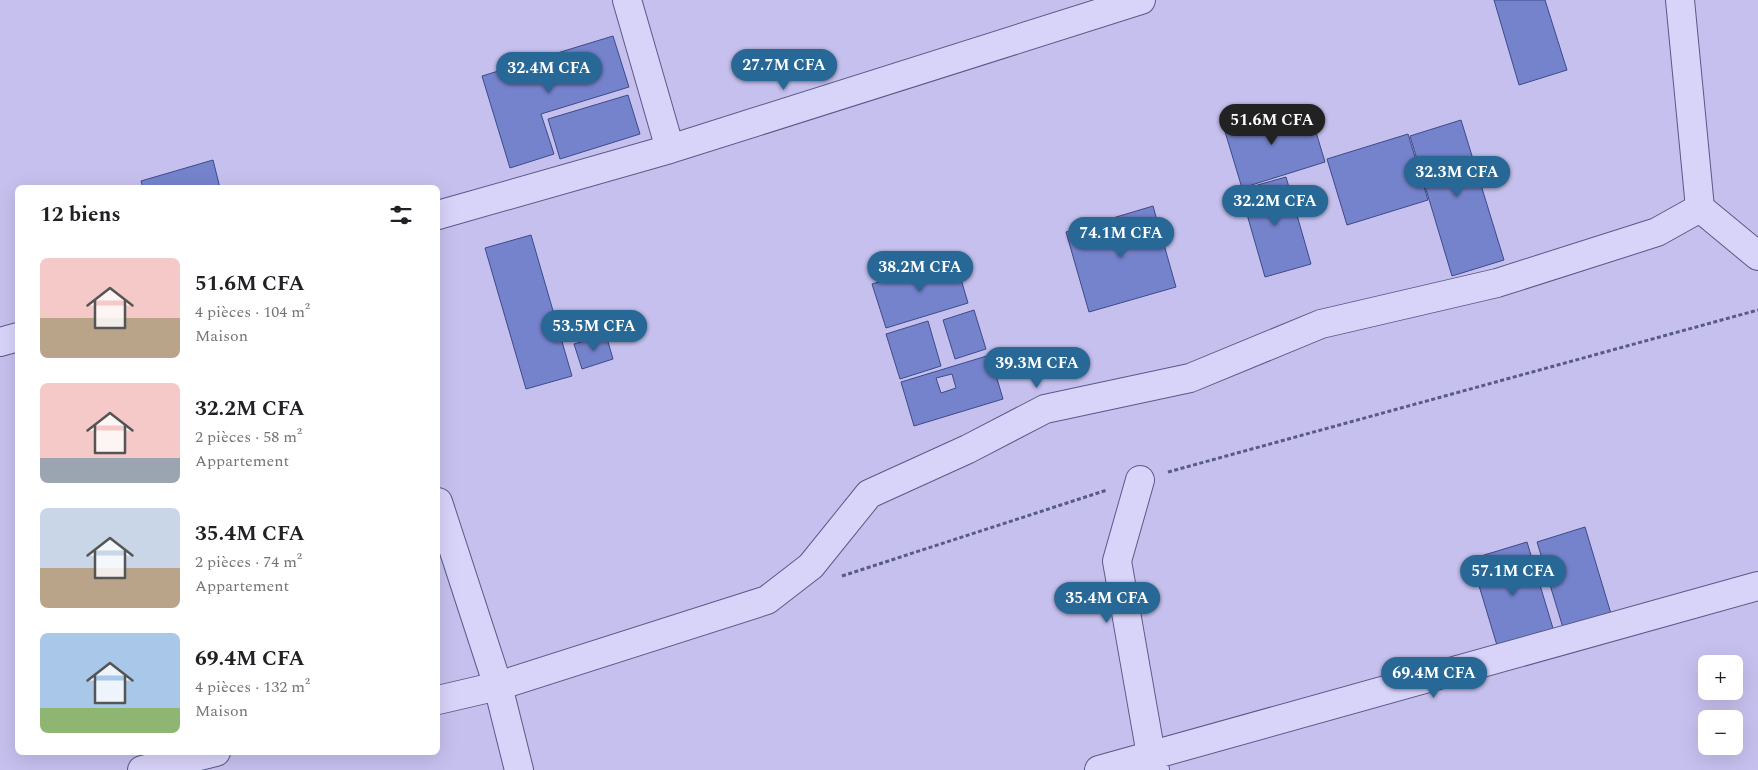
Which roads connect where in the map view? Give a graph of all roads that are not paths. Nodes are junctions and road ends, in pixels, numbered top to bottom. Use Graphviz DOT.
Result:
graph roads {
  1 [pos="627,0"];
  2 [pos="1141,0"];
  3 [pos="1680,0"];
  4 [pos="670,149"];
  5 [pos="1700,208"];
  6 [pos="440,214"];
  7 [pos="1758,256"];
  8 [pos="15,338"];
  9 [pos="0,342"];
  10 [pos="1140,480"];
  11 [pos="440,508"];
  12 [pos="1758,586"];
  13 [pos="498,686"];
  14 [pos="440,700"];
  15 [pos="204,755"];
  16 [pos="1153,763"];
  17 [pos="142,770"];
  18 [pos="519,770"];
  19 [pos="1100,770"];
  1 -- 4 [label="street"];
  2 -- 4 [label="street"];
  3 -- 5 [label="street"];
  4 -- 6 [label="street"];
  5 -- 7 [label="street"];
  5 -- 13 [label="street"];
  8 -- 9 [label="street"];
  10 -- 16 [label="street"];
  11 -- 13 [label="street"];
  12 -- 16 [label="street"];
  13 -- 14 [label="street"];
  13 -- 18 [label="street"];
  15 -- 17 [label="street"];
  16 -- 19 [label="street"];
}
